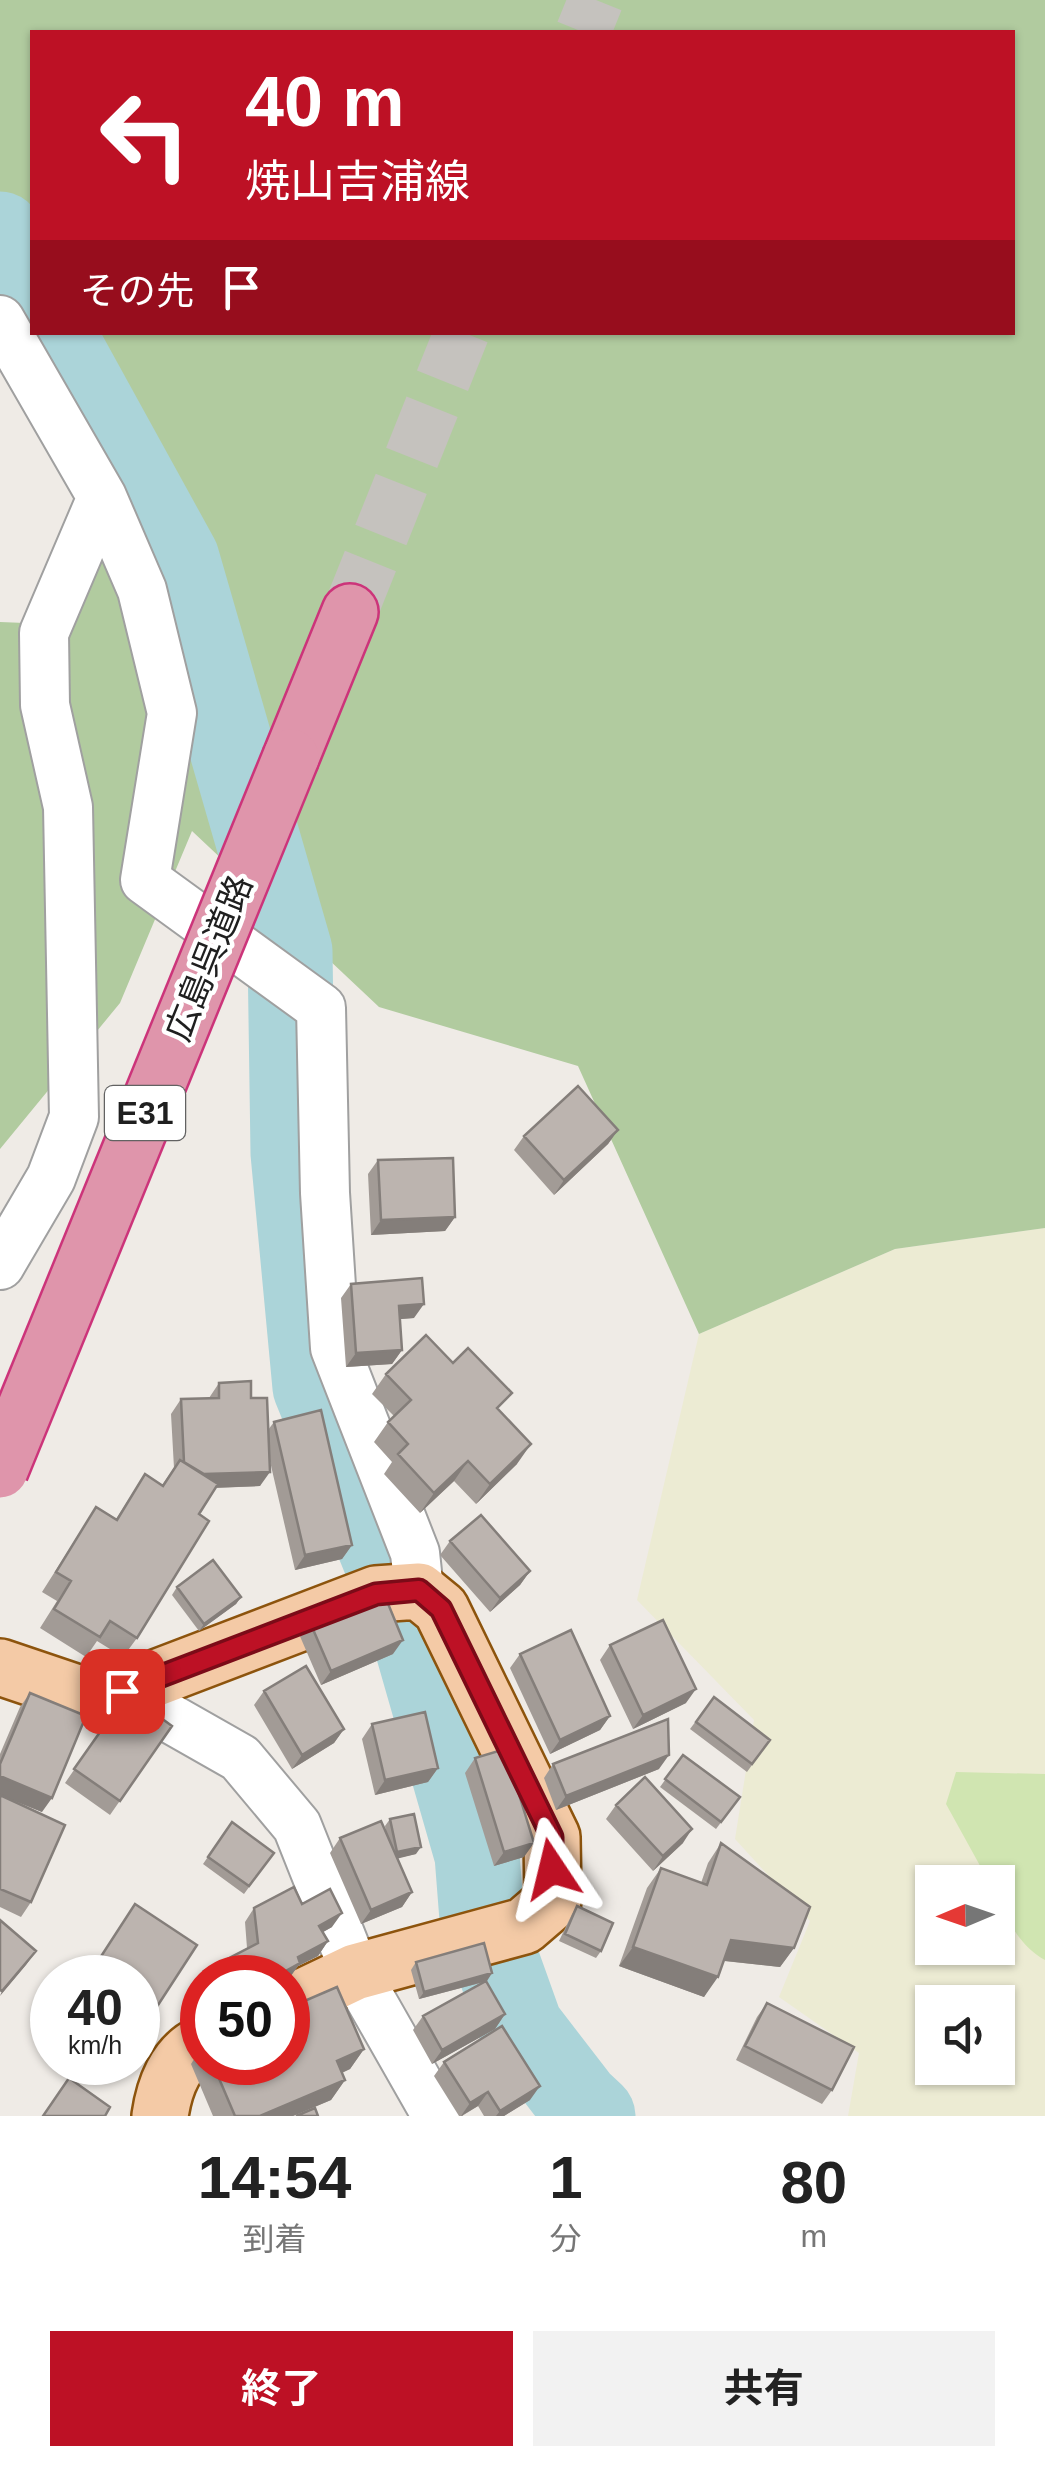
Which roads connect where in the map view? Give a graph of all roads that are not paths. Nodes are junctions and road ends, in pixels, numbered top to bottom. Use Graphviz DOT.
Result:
graph roads {
  1 [pos="0,320"];
  2 [pos="102,497"];
  3 [pos="350,612"];
  4 [pos="0,1265"];
  5 [pos="0,1470"];
  6 [pos="402,1592"];
  7 [pos="0,1667"];
  8 [pos="122,1691"];
  9 [pos="355,1972"];
  10 [pos="310,1993"];
  11 [pos="180,2065"];
  12 [pos="160,2116"];
  13 [pos="437,2116"];
  1 -- 2 [label="street"];
  2 -- 4 [label="street"];
  2 -- 6 [label="street"];
  3 -- 5 [label="highway, 広島呉道路 / E31, bridge"];
  6 -- 8 [label="main road"];
  6 -- 9 [label="main road"];
  7 -- 8 [label="main road"];
  8 -- 9 [label="street"];
  9 -- 10 [label="main road"];
  9 -- 13 [label="street"];
  11 -- 12 [label="main road"];
}
